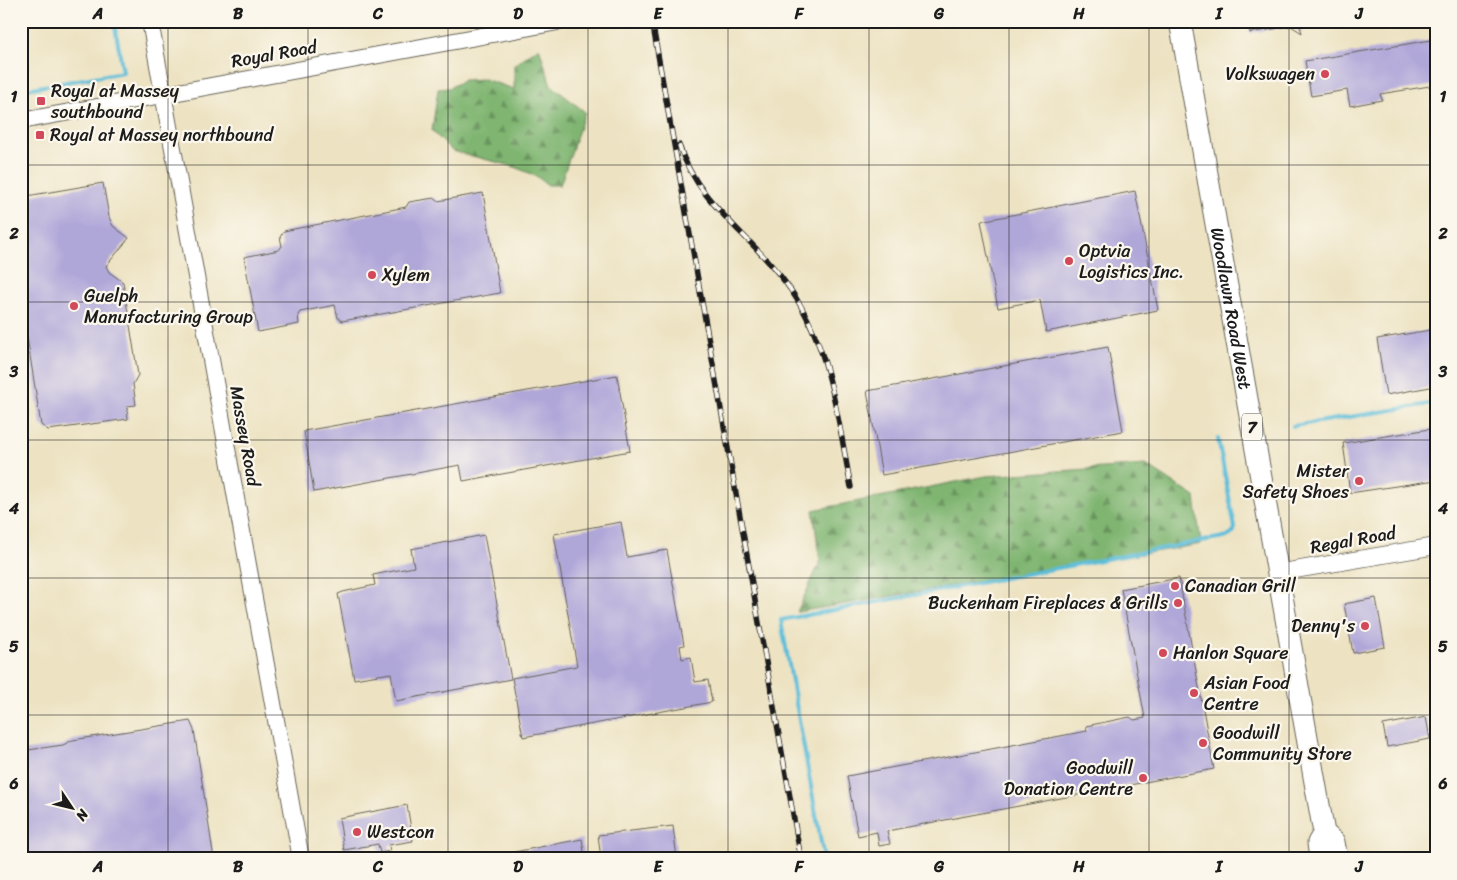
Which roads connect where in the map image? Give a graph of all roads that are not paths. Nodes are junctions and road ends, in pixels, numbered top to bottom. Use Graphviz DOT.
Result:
graph roads {
  1 [pos="150,21"];
  2 [pos="563,21"];
  3 [pos="1180,21"];
  4 [pos="162,94"];
  5 [pos="21,121"];
  6 [pos="1436,546"];
  7 [pos="1277,573"];
  8 [pos="1324,833"];
  9 [pos="301,859"];
  10 [pos="1320,859"];
  11 [pos="1337,859"];
  1 -- 4 [label="street, Massey Road"];
  2 -- 4 [label="street, Royal Road"];
  3 -- 7 [label="main road, Woodlawn Road West / 7"];
  4 -- 5 [label="street, Royal Road"];
  4 -- 9 [label="street, Massey Road"];
  6 -- 7 [label="street, Regal Road"];
  7 -- 8 [label="main road, Woodlawn Road West / 7"];
  8 -- 10 [label="main road, Woodlawn Road West / 7"];
  8 -- 11 [label="main road, Woodlawn Road West / 7"];
}
